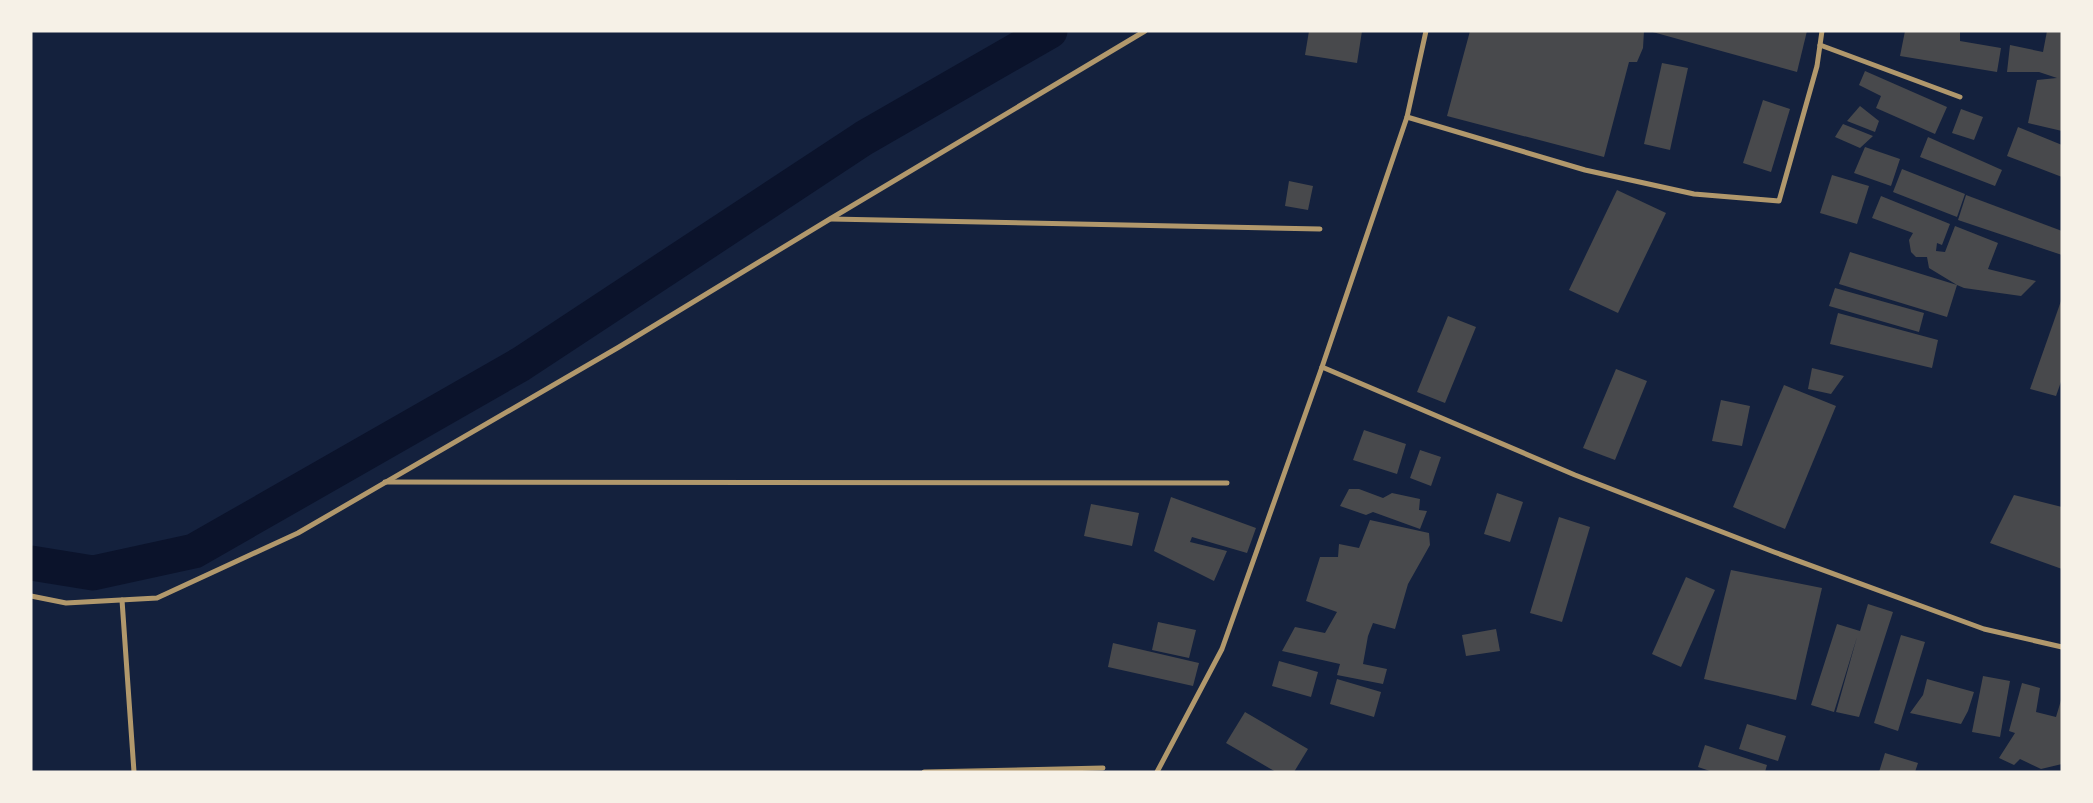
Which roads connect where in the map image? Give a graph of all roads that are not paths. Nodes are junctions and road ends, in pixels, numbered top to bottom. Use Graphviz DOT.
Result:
graph roads {
  1 [pos="1145,31"];
  2 [pos="1426,31"];
  3 [pos="1822,31"];
  4 [pos="1820,45"];
  5 [pos="1960,97"];
  6 [pos="1406,118"];
  7 [pos="830,219"];
  8 [pos="1320,229"];
  9 [pos="1322,367"];
  10 [pos="385,482"];
  11 [pos="1227,483"];
  12 [pos="31,596"];
  13 [pos="122,600"];
  14 [pos="2062,647"];
  15 [pos="1103,768"];
  16 [pos="134,772"];
  17 [pos="924,772"];
  18 [pos="1157,772"];
  1 -- 7 [label="street"];
  2 -- 6 [label="street"];
  3 -- 4 [label="street"];
  4 -- 5 [label="street"];
  4 -- 6 [label="street"];
  6 -- 9 [label="street"];
  7 -- 8 [label="street"];
  7 -- 10 [label="street"];
  9 -- 14 [label="street"];
  9 -- 18 [label="street"];
  10 -- 11 [label="street"];
  10 -- 13 [label="street"];
  12 -- 13 [label="street"];
  13 -- 16 [label="street"];
  15 -- 17 [label="street"];
}
